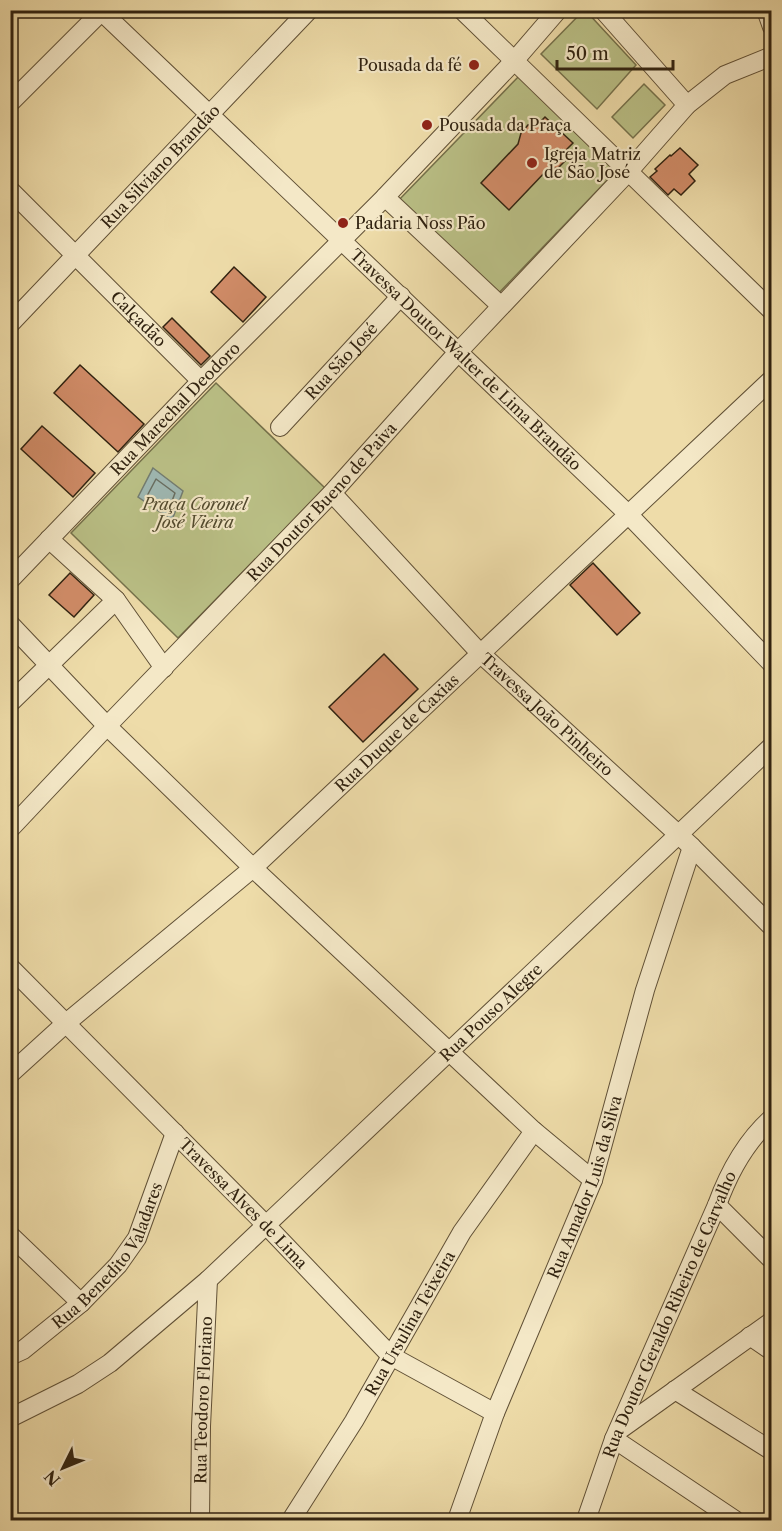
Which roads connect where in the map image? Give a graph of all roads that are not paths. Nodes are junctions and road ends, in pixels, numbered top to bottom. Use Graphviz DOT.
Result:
graph roads {
  1 [pos="309,10"];
  2 [pos="462,10"];
  3 [pos="558,10"];
  4 [pos="603,10"];
  5 [pos="766,10"];
  6 [pos="102,11"];
  7 [pos="771,27"];
  8 [pos="771,56"];
  9 [pos="514,61"];
  10 [pos="10,103"];
  11 [pos="687,105"];
  12 [pos="210,115"];
  13 [pos="629,171"];
  14 [pos="10,190"];
  15 [pos="385,197"];
  16 [pos="342,240"];
  17 [pos="75,256"];
  18 [pos="401,296"];
  19 [pos="501,306"];
  20 [pos="771,311"];
  21 [pos="10,324"];
  22 [pos="459,351"];
  23 [pos="771,379"];
  24 [pos="201,381"];
  25 [pos="280,427"];
  26 [pos="332,494"];
  27 [pos="628,514"];
  28 [pos="49,539"];
  29 [pos="10,580"];
  30 [pos="116,600"];
  31 [pos="10,624"];
  32 [pos="480,652"];
  33 [pos="49,663"];
  34 [pos="771,664"];
  35 [pos="164,668"];
  36 [pos="10,703"];
  37 [pos="107,726"];
  38 [pos="771,746"];
  39 [pos="10,829"];
  40 [pos="678,835"];
  41 [pos="692,848"];
  42 [pos="252,868"];
  43 [pos="771,927"];
  44 [pos="10,967"];
  45 [pos="65,1023"];
  46 [pos="450,1051"];
  47 [pos="10,1074"];
  48 [pos="769,1127"];
  49 [pos="534,1131"];
  50 [pos="175,1133"];
  51 [pos="593,1180"];
  52 [pos="717,1205"];
  53 [pos="266,1225"];
  54 [pos="10,1235"];
  55 [pos="771,1260"];
  56 [pos="208,1280"];
  57 [pos="81,1304"];
  58 [pos="771,1321"];
  59 [pos="750,1336"];
  60 [pos="771,1351"];
  61 [pos="10,1356"];
  62 [pos="391,1356"];
  63 [pos="675,1389"];
  64 [pos="495,1413"];
  65 [pos="10,1418"];
  66 [pos="616,1435"];
  67 [pos="771,1451"];
  68 [pos="200,1521"];
  69 [pos="291,1521"];
  70 [pos="457,1521"];
  71 [pos="586,1521"];
  72 [pos="735,1521"];
  1 -- 12 [label="street, Rua Silviano Brandão"];
  2 -- 9 [label="street"];
  3 -- 9 [label="street, Rua Marechal Deodoro"];
  4 -- 11 [label="street"];
  5 -- 7 [label="street"];
  6 -- 10 [label="street"];
  6 -- 12 [label="street, Travessa Doutor Walter de Lima Brandão"];
  8 -- 11 [label="street, Rua Doutor Bueno de Paiva"];
  9 -- 13 [label="street"];
  9 -- 15 [label="street, Rua Marechal Deodoro"];
  11 -- 13 [label="street, Rua Doutor Bueno de Paiva"];
  12 -- 16 [label="street, Travessa Doutor Walter de Lima Brandão"];
  12 -- 17 [label="street, Rua Silviano Brandão"];
  13 -- 19 [label="street, Rua Doutor Bueno de Paiva"];
  13 -- 20 [label="street"];
  14 -- 17 [label="street, Calçadão"];
  15 -- 16 [label="street, Rua Marechal Deodoro"];
  15 -- 19 [label="street"];
  16 -- 18 [label="street, Travessa Doutor Walter de Lima Brandão"];
  16 -- 24 [label="street, Rua Marechal Deodoro"];
  17 -- 21 [label="street, Rua Silviano Brandão"];
  17 -- 24 [label="street, Calçadão"];
  18 -- 22 [label="street, Travessa Doutor Walter de Lima Brandão"];
  18 -- 25 [label="street, Rua São José"];
  19 -- 22 [label="street, Rua Doutor Bueno de Paiva"];
  22 -- 26 [label="street, Rua Doutor Bueno de Paiva"];
  22 -- 27 [label="street, Travessa Doutor Walter de Lima Brandão"];
  23 -- 27 [label="street, Rua Duque de Caxias"];
  24 -- 28 [label="street, Rua Marechal Deodoro"];
  26 -- 32 [label="street, Travessa João Pinheiro"];
  26 -- 35 [label="street, Rua Doutor Bueno de Paiva"];
  27 -- 32 [label="street, Rua Duque de Caxias"];
  27 -- 34 [label="street, Travessa Doutor Walter de Lima Brandão"];
  28 -- 29 [label="street, Rua Marechal Deodoro"];
  28 -- 30 [label="street"];
  30 -- 33 [label="street"];
  30 -- 35 [label="street"];
  31 -- 33 [label="street"];
  32 -- 40 [label="street, Travessa João Pinheiro"];
  32 -- 42 [label="street, Rua Duque de Caxias"];
  33 -- 36 [label="street"];
  33 -- 37 [label="street"];
  35 -- 37 [label="street, Rua Doutor Bueno de Paiva"];
  37 -- 39 [label="street, Rua Doutor Bueno de Paiva"];
  37 -- 42 [label="street"];
  38 -- 40 [label="street, Rua Pouso Alegre"];
  40 -- 41 [label="street, Travessa João Pinheiro"];
  40 -- 46 [label="street, Rua Pouso Alegre"];
  41 -- 43 [label="street, Travessa João Pinheiro"];
  41 -- 51 [label="street, Rua Amador Luis da Silva"];
  42 -- 45 [label="street, Rua Duque de Caxias"];
  42 -- 46 [label="street"];
  44 -- 45 [label="street, Travessa Alves de Lima"];
  45 -- 47 [label="street, Rua Duque de Caxias"];
  45 -- 50 [label="street, Travessa Alves de Lima"];
  46 -- 49 [label="street"];
  46 -- 53 [label="street, Rua Pouso Alegre"];
  48 -- 52 [label="street, Rua Doutor Geraldo Ribeiro de Carvalho"];
  49 -- 51 [label="street"];
  49 -- 62 [label="street, Rua Ursulina Teixeira"];
  50 -- 53 [label="street, Travessa Alves de Lima"];
  50 -- 57 [label="street, Rua Benedito Valadares"];
  51 -- 64 [label="street, Rua Amador Luis da Silva"];
  52 -- 55 [label="street"];
  52 -- 66 [label="street, Rua Doutor Geraldo Ribeiro de Carvalho"];
  53 -- 56 [label="street, Rua Pouso Alegre"];
  53 -- 62 [label="street, Travessa Alves de Lima"];
  54 -- 57 [label="street"];
  56 -- 65 [label="street, Rua Pouso Alegre"];
  56 -- 68 [label="street, Rua Teodoro Floriano"];
  57 -- 61 [label="street, Rua Benedito Valadares"];
  58 -- 59 [label="street"];
  59 -- 60 [label="street"];
  59 -- 63 [label="street"];
  62 -- 64 [label="street, Travessa Alves de Lima"];
  62 -- 69 [label="street, Rua Ursulina Teixeira"];
  63 -- 66 [label="street"];
  63 -- 67 [label="street"];
  64 -- 70 [label="street, Rua Amador Luis da Silva"];
  66 -- 71 [label="street, Rua Doutor Geraldo Ribeiro de Carvalho"];
  66 -- 72 [label="street"];
}
